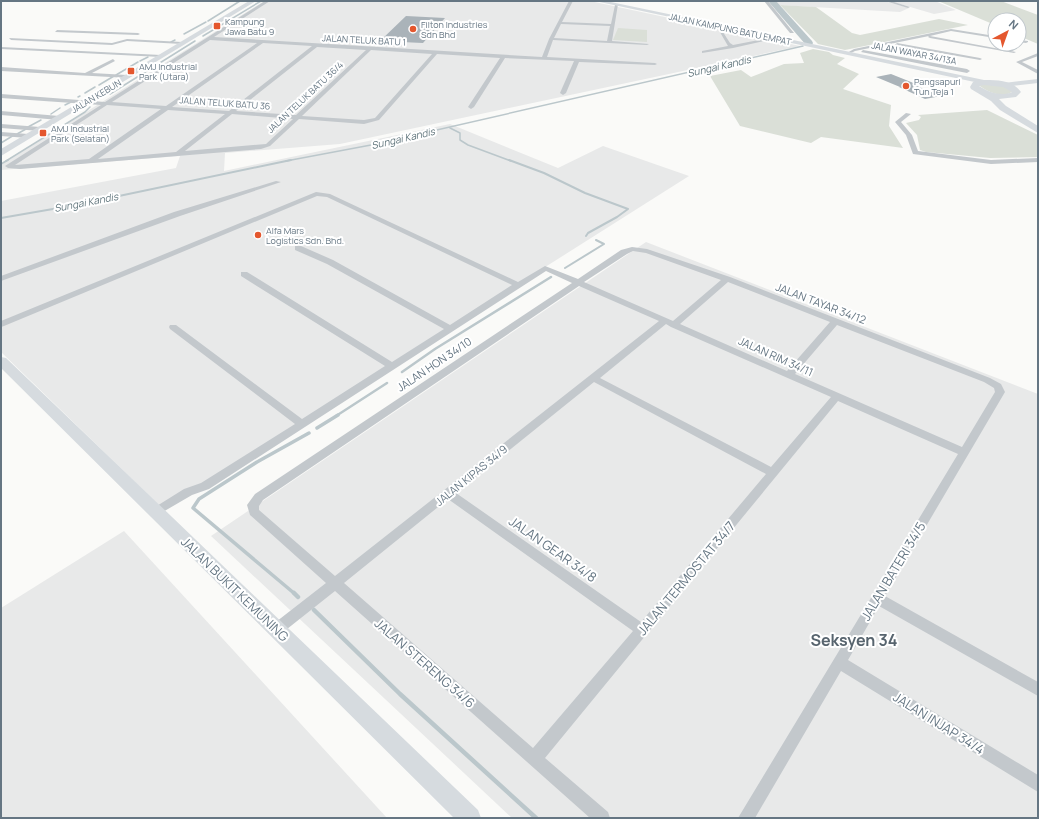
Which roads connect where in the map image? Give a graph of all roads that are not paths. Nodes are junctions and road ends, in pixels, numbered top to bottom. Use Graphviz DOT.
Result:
graph roads {
  1 [pos="253,1"];
  2 [pos="268,1"];
  3 [pos="571,1"];
  4 [pos="598,1"];
  5 [pos="766,1"];
  6 [pos="888,1"];
  7 [pos="617,5"];
  8 [pos="908,7"];
  9 [pos="560,23"];
  10 [pos="613,25"];
  11 [pos="719,26"];
  12 [pos="57,31"];
  13 [pos="792,32"];
  14 [pos="924,36"];
  15 [pos="987,36"];
  16 [pos="192,37"];
  17 [pos="775,38"];
  18 [pos="11,39"];
  19 [pos="209,39"];
  20 [pos="551,39"];
  21 [pos="143,41"];
  22 [pos="261,42"];
  23 [pos="609,42"];
  24 [pos="182,43"];
  25 [pos="891,43"];
  26 [pos="647,44"];
  27 [pos="315,46"];
  28 [pos="733,47"];
  29 [pos="987,47"];
  30 [pos="1,48"];
  31 [pos="370,49"];
  32 [pos="704,52"];
  33 [pos="860,52"];
  34 [pos="436,53"];
  35 [pos="1038,54"];
  36 [pos="161,56"];
  37 [pos="504,56"];
  38 [pos="1029,56"];
  39 [pos="544,58"];
  40 [pos="980,59"];
  41 [pos="113,60"];
  42 [pos="577,60"];
  43 [pos="1038,60"];
  44 [pos="655,64"];
  45 [pos="1,69"];
  46 [pos="967,71"];
  47 [pos="1038,72"];
  48 [pos="87,74"];
  49 [pos="127,77"];
  50 [pos="1038,80"];
  51 [pos="984,82"];
  52 [pos="1004,84"];
  53 [pos="1038,86"];
  54 [pos="974,87"];
  55 [pos="1,90"];
  56 [pos="24,91"];
  57 [pos="563,93"];
  58 [pos="985,93"];
  59 [pos="1014,93"];
  60 [pos="1,96"];
  61 [pos="90,98"];
  62 [pos="1,101"];
  63 [pos="107,104"];
  64 [pos="78,107"];
  65 [pos="471,107"];
  66 [pos="166,108"];
  67 [pos="230,112"];
  68 [pos="1,113"];
  69 [pos="908,114"];
  70 [pos="296,117"];
  71 [pos="59,118"];
  72 [pos="1038,121"];
  73 [pos="1,126"];
  74 [pos="40,129"];
  75 [pos="1038,130"];
  76 [pos="1,134"];
  77 [pos="28,136"];
  78 [pos="1,153"];
  79 [pos="179,153"];
  80 [pos="92,160"];
  81 [pos="1038,160"];
  82 [pos="278,182"];
  83 [pos="298,248"];
  84 [pos="632,249"];
  85 [pos="244,274"];
  86 [pos="1,279"];
  87 [pos="727,280"];
  88 [pos="578,283"];
  89 [pos="518,286"];
  90 [pos="836,321"];
  91 [pos="669,323"];
  92 [pos="1,324"];
  93 [pos="173,327"];
  94 [pos="451,329"];
  95 [pos="1,361"];
  96 [pos="392,366"];
  97 [pos="789,375"];
  98 [pos="593,378"];
  99 [pos="998,386"];
  100 [pos="837,396"];
  101 [pos="302,424"];
  102 [pos="964,452"];
  103 [pos="773,472"];
  104 [pos="448,493"];
  105 [pos="253,505"];
  106 [pos="156,512"];
  107 [pos="334,584"];
  108 [pos="877,598"];
  109 [pos="277,630"];
  110 [pos="642,630"];
  111 [pos="840,662"];
  112 [pos="1038,689"];
  113 [pos="534,759"];
  114 [pos="1038,784"];
  115 [pos="470,818"];
  116 [pos="602,818"];
  117 [pos="746,818"];
  1 -- 16 [label="main road, JALAN KEBUN"];
  2 -- 19 [label="street"];
  3 -- 9 [label="street"];
  4 -- 7 [label="main road, JALAN KAMPUNG BATU EMPAT"];
  5 -- 13 [label="street"];
  6 -- 8 [label="street"];
  7 -- 10 [label="street"];
  7 -- 11 [label="main road, JALAN KAMPUNG BATU EMPAT"];
  9 -- 10 [label="street"];
  9 -- 20 [label="street"];
  10 -- 23 [label="street"];
  11 -- 17 [label="main road, JALAN KAMPUNG BATU EMPAT"];
  11 -- 28 [label="street"];
  12 -- 21 [label="street"];
  14 -- 15 [label="street"];
  14 -- 25 [label="street"];
  14 -- 29 [label="street"];
  16 -- 19 [label="street, JALAN TELUK BATU 1"];
  16 -- 24 [label="main road, JALAN KEBUN"];
  17 -- 28 [label="street"];
  17 -- 33 [label="main road, JALAN KAMPUNG BATU EMPAT"];
  18 -- 21 [label="street"];
  19 -- 22 [label="street, JALAN TELUK BATU 1"];
  19 -- 63 [label="street"];
  20 -- 23 [label="street"];
  20 -- 39 [label="street"];
  21 -- 24 [label="street"];
  22 -- 27 [label="street, JALAN TELUK BATU 1"];
  22 -- 66 [label="street"];
  23 -- 26 [label="street"];
  24 -- 36 [label="main road, JALAN KEBUN"];
  25 -- 33 [label="street"];
  25 -- 40 [label="street"];
  27 -- 31 [label="street, JALAN TELUK BATU 1"];
  27 -- 67 [label="street"];
  28 -- 32 [label="street"];
  30 -- 36 [label="street"];
  31 -- 34 [label="street, JALAN TELUK BATU 1"];
  31 -- 70 [label="street, JALAN TELUK BATU 36/4"];
  33 -- 46 [label="street, JALAN WAYAR 34/13A"];
  33 -- 51 [label="main road, JALAN KAMPUNG BATU EMPAT"];
  33 -- 54 [label="main road, JALAN KAMPUNG BATU EMPAT"];
  34 -- 37 [label="street, JALAN TELUK BATU 1"];
  34 -- 70 [label="street, JALAN TELUK BATU 36"];
  35 -- 38 [label="street"];
  36 -- 49 [label="main road, JALAN KEBUN"];
  37 -- 39 [label="street, JALAN TELUK BATU 1"];
  37 -- 65 [label="street"];
  38 -- 43 [label="street"];
  38 -- 47 [label="street"];
  39 -- 42 [label="street, JALAN TELUK BATU 1"];
  41 -- 48 [label="street"];
  42 -- 44 [label="street, JALAN TELUK BATU 1"];
  42 -- 57 [label="street"];
  45 -- 48 [label="street"];
  48 -- 49 [label="street"];
  49 -- 61 [label="main road, JALAN KEBUN"];
  50 -- 52 [label="main road"];
  51 -- 52 [label="main road"];
  51 -- 54 [label="main road"];
  52 -- 59 [label="main road"];
  53 -- 59 [label="main road"];
  54 -- 58 [label="main road"];
  55 -- 56 [label="street"];
  58 -- 59 [label="main road"];
  58 -- 75 [label="main road"];
  59 -- 72 [label="main road"];
  60 -- 61 [label="street, JALAN TELUK BATU 36"];
  61 -- 63 [label="street, JALAN TELUK BATU 36"];
  61 -- 64 [label="main road, JALAN KEBUN"];
  62 -- 64 [label="street"];
  63 -- 66 [label="street, JALAN TELUK BATU 36"];
  63 -- 80 [label="street, JALAN TELUK BATU 36/4"];
  64 -- 71 [label="main road, JALAN KEBUN"];
  66 -- 67 [label="street, JALAN TELUK BATU 36"];
  66 -- 80 [label="street"];
  67 -- 70 [label="street, JALAN TELUK BATU 36"];
  67 -- 79 [label="street"];
  68 -- 71 [label="street"];
  69 -- 81 [label="street"];
  70 -- 79 [label="street, JALAN TELUK BATU 36/4"];
  71 -- 74 [label="main road, JALAN KEBUN"];
  73 -- 74 [label="street"];
  74 -- 77 [label="main road, JALAN KEBUN"];
  76 -- 77 [label="street"];
  77 -- 78 [label="main road, JALAN KEBUN"];
  79 -- 80 [label="street, JALAN TELUK BATU 36/4"];
  82 -- 86 [label="street"];
  83 -- 94 [label="street"];
  84 -- 87 [label="street, JALAN TAYAR 34/12"];
  84 -- 88 [label="street, JALAN HON 34/10"];
  85 -- 96 [label="street"];
  87 -- 90 [label="street, JALAN TAYAR 34/12"];
  87 -- 91 [label="street, JALAN KIPAS 34/9"];
  88 -- 89 [label="street, JALAN RIM 34/11"];
  88 -- 91 [label="street, JALAN RIM 34/11"];
  88 -- 105 [label="street, JALAN HON 34/10"];
  89 -- 92 [label="street"];
  89 -- 94 [label="street"];
  90 -- 97 [label="street"];
  90 -- 99 [label="street, JALAN TAYAR 34/12"];
  91 -- 97 [label="street, JALAN RIM 34/11"];
  91 -- 98 [label="street, JALAN KIPAS 34/9"];
  93 -- 101 [label="street"];
  94 -- 96 [label="street"];
  95 -- 106 [label="main road, JALAN BUKIT KEMUNING"];
  96 -- 101 [label="street"];
  97 -- 100 [label="street, JALAN RIM 34/11"];
  98 -- 103 [label="street"];
  98 -- 104 [label="street, JALAN KIPAS 34/9"];
  99 -- 102 [label="street, JALAN BATERI 34/5"];
  100 -- 102 [label="street, JALAN RIM 34/11"];
  100 -- 103 [label="street, JALAN TERMOSTAT 34/7"];
  101 -- 106 [label="street"];
  102 -- 108 [label="street, JALAN BATERI 34/5"];
  103 -- 110 [label="street, JALAN TERMOSTAT 34/7"];
  104 -- 107 [label="street, JALAN KIPAS 34/9"];
  104 -- 110 [label="street, JALAN GEAR 34/8"];
  105 -- 107 [label="street, JALAN STERENG 34/6"];
  106 -- 109 [label="main road, JALAN BUKIT KEMUNING"];
  107 -- 109 [label="street, JALAN KIPAS 34/9"];
  107 -- 113 [label="street, JALAN STERENG 34/6"];
  108 -- 111 [label="street, JALAN BATERI 34/5"];
  108 -- 112 [label="street"];
  109 -- 115 [label="main road, JALAN BUKIT KEMUNING"];
  110 -- 113 [label="street, JALAN TERMOSTAT 34/7"];
  111 -- 114 [label="street, JALAN INJAP 34/4"];
  111 -- 117 [label="street, JALAN BATERI 34/5"];
  113 -- 116 [label="street, JALAN STERENG 34/6"];
}
